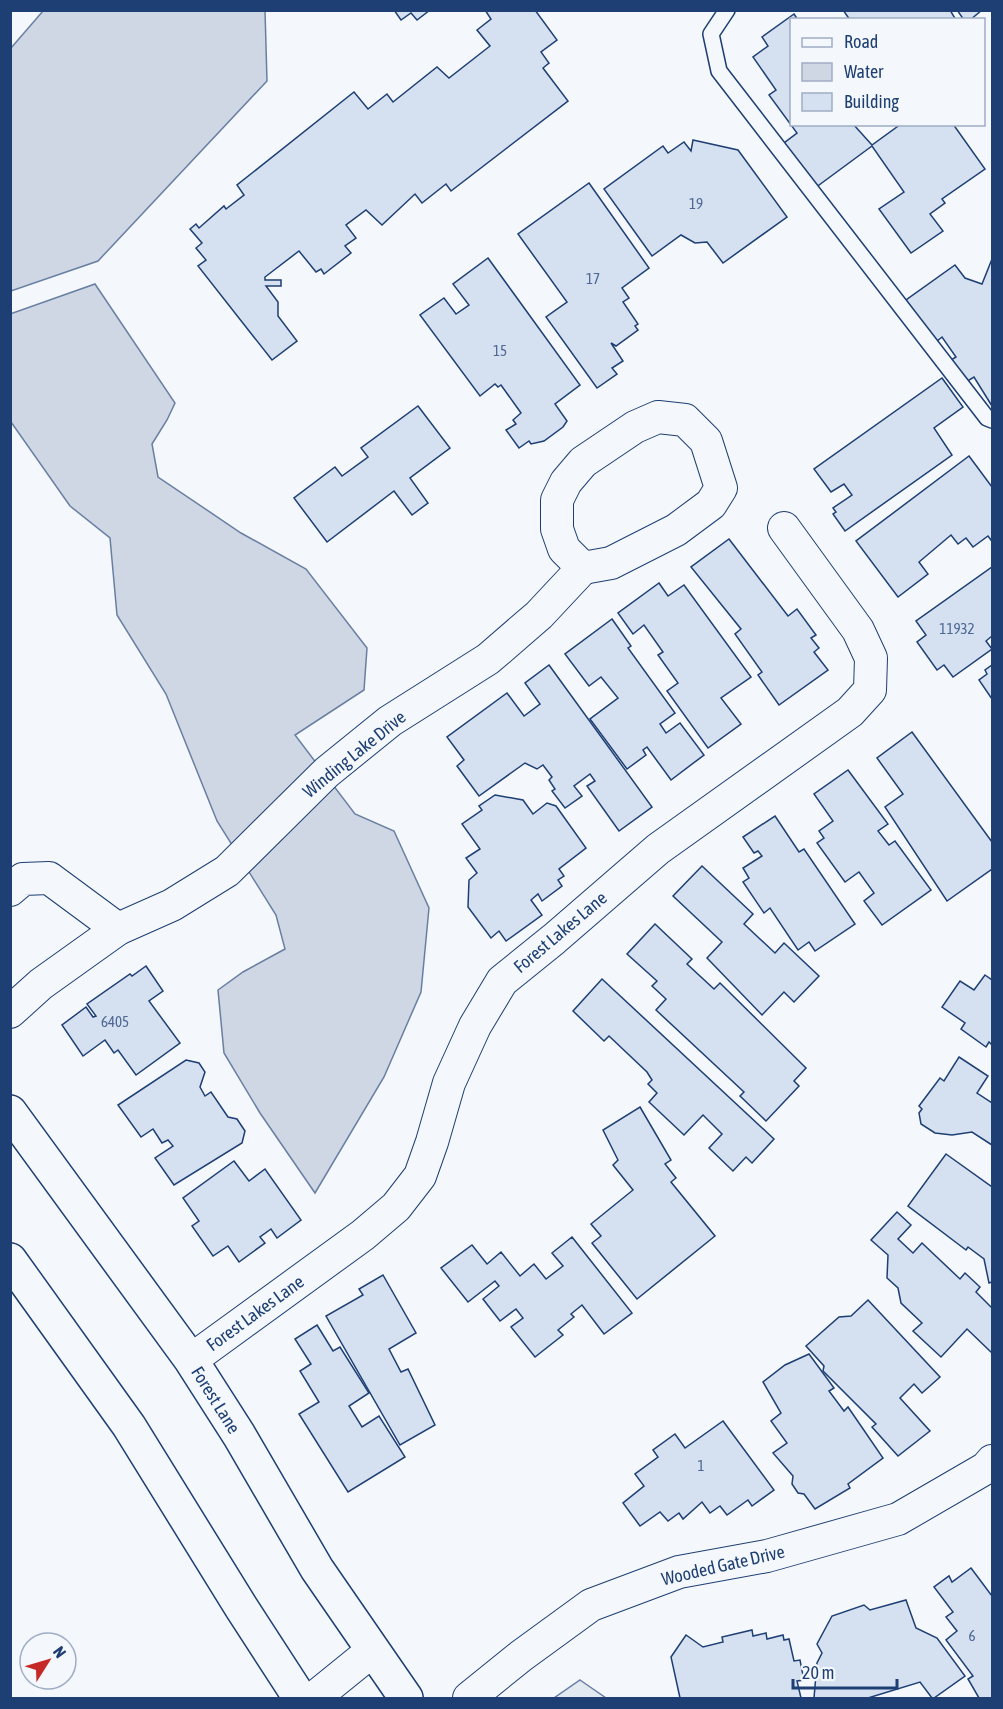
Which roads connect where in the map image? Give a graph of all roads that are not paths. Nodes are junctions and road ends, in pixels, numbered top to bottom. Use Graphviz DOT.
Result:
graph roads {
  1 [pos="727,10"];
  2 [pos="993,420"];
  3 [pos="784,528"];
  4 [pos="583,568"];
  5 [pos="10,890"];
  6 [pos="118,929"];
  7 [pos="10,1012"];
  8 [pos="10,1112"];
  9 [pos="10,1260"];
  10 [pos="191,1360"];
  11 [pos="993,1461"];
  12 [pos="372,1651"];
  13 [pos="474,1694"];
  14 [pos="300,1698"];
  15 [pos="314,1698"];
  16 [pos="406,1698"];
  1 -- 2 [label="lane"];
  3 -- 10 [label="street, Forest Lakes Lane"];
  4 -- 4 [label="street"];
  4 -- 6 [label="street, Winding Lake Drive"];
  5 -- 6 [label="street"];
  6 -- 7 [label="street, Winding Lake Drive"];
  8 -- 10 [label="main road, Forest Lane"];
  9 -- 14 [label="main road"];
  10 -- 12 [label="main road, Forest Lane"];
  11 -- 13 [label="street, Wooded Gate Drive"];
  12 -- 15 [label="street"];
  12 -- 16 [label="main road, Forest Lane"];
}
